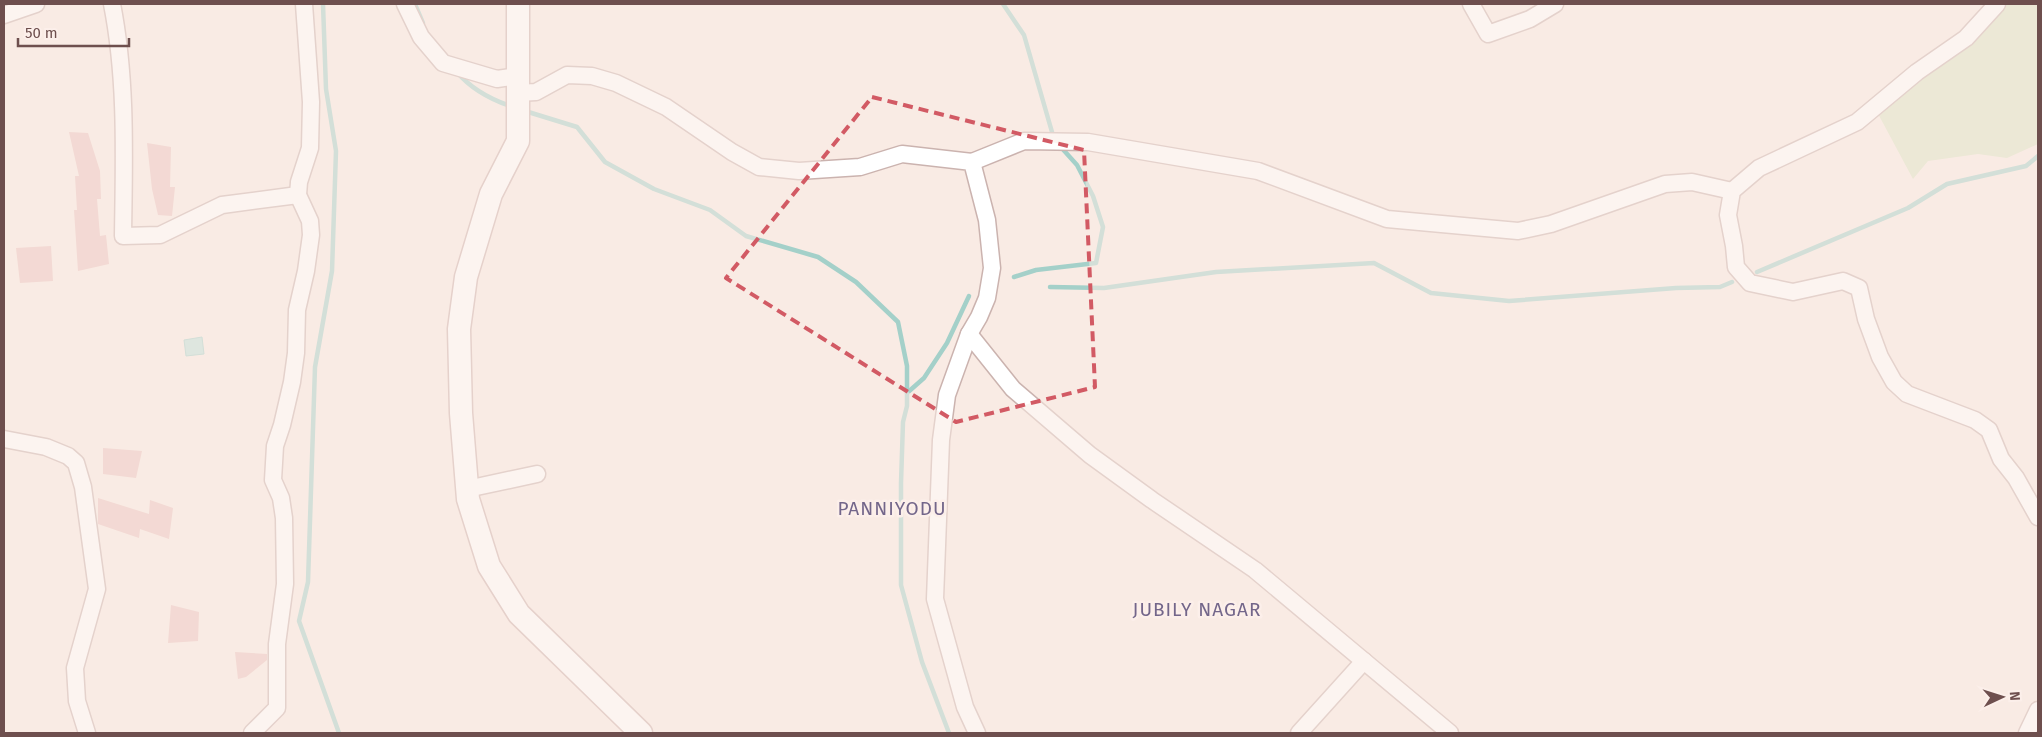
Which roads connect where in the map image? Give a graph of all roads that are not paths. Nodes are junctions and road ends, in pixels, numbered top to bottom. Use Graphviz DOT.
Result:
graph roads {
  1 [pos="36,4"];
  2 [pos="112,4"];
  3 [pos="304,4"];
  4 [pos="405,4"];
  5 [pos="518,4"];
  6 [pos="1471,4"];
  7 [pos="1554,4"];
  8 [pos="1997,4"];
  9 [pos="4,14"];
  10 [pos="518,90"];
  11 [pos="972,162"];
  12 [pos="1732,191"];
  13 [pos="298,195"];
  14 [pos="969,334"];
  15 [pos="4,440"];
  16 [pos="537,474"];
  17 [pos="467,489"];
  18 [pos="2038,517"];
  19 [pos="1364,661"];
  20 [pos="2038,710"];
  21 [pos="87,733"];
  22 [pos="252,733"];
  23 [pos="641,733"];
  24 [pos="977,733"];
  25 [pos="1299,733"];
  26 [pos="1450,733"];
  27 [pos="2027,733"];
  1 -- 9 [label="street"];
  2 -- 13 [label="street"];
  3 -- 13 [label="street"];
  4 -- 10 [label="street"];
  5 -- 10 [label="main road"];
  6 -- 7 [label="street"];
  8 -- 12 [label="street"];
  10 -- 11 [label="street"];
  10 -- 17 [label="main road"];
  11 -- 12 [label="street"];
  11 -- 14 [label="street"];
  12 -- 18 [label="street"];
  13 -- 22 [label="street"];
  14 -- 19 [label="street"];
  14 -- 24 [label="street"];
  15 -- 21 [label="street"];
  16 -- 17 [label="street"];
  17 -- 23 [label="main road"];
  19 -- 25 [label="street"];
  19 -- 26 [label="street"];
  20 -- 27 [label="street"];
}
